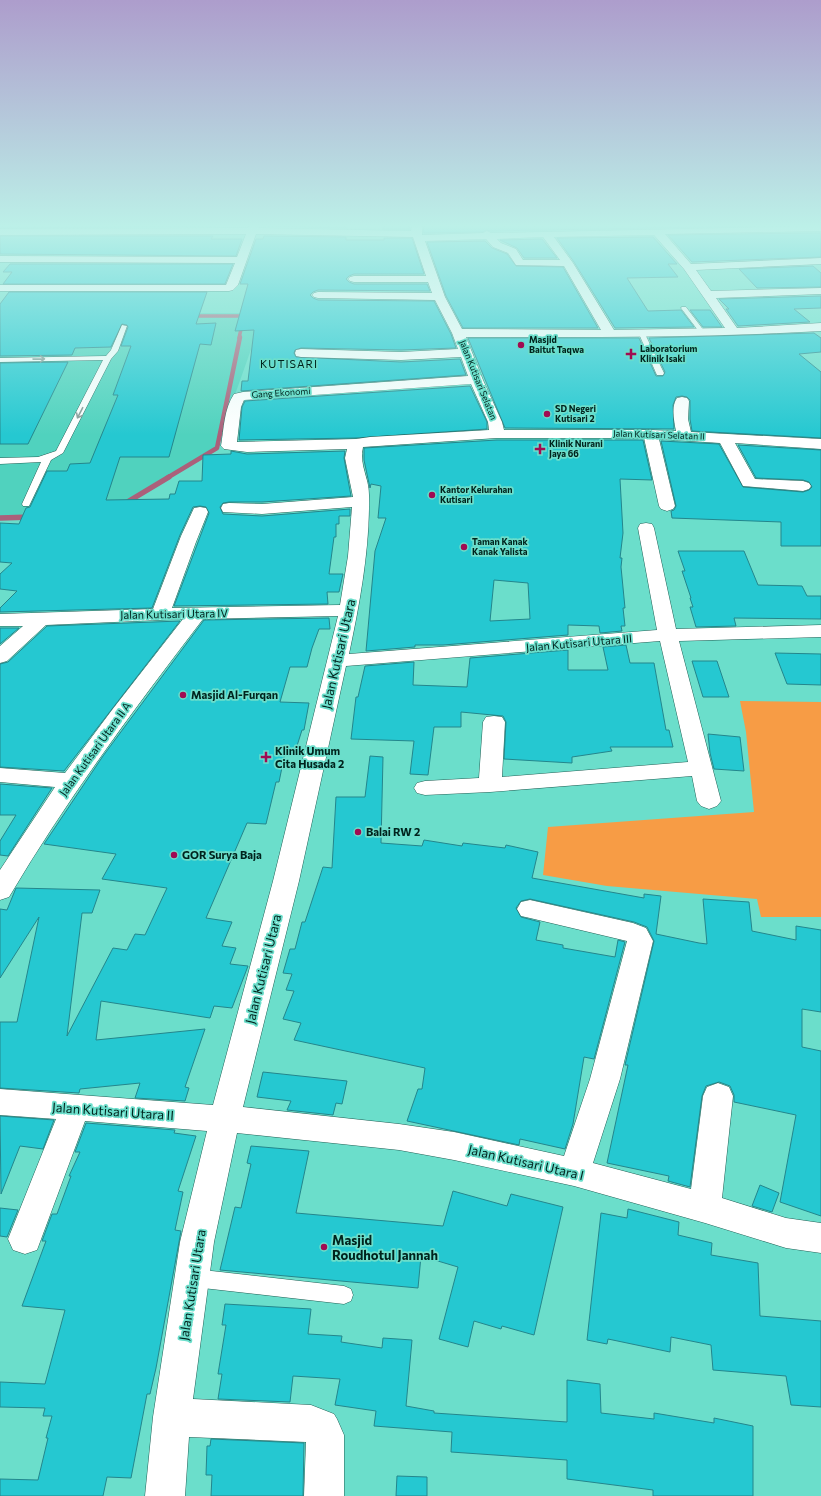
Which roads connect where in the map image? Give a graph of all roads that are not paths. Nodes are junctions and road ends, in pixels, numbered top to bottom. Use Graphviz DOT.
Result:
graph roads {
  1 [pos="367,296"];
  2 [pos="587,296"];
  3 [pos="708,296"];
  4 [pos="439,297"];
  5 [pos="684,308"];
  6 [pos="124,326"];
  7 [pos="821,327"];
  8 [pos="702,332"];
  9 [pos="734,332"];
  10 [pos="458,333"];
  11 [pos="610,334"];
  12 [pos="642,334"];
  13 [pos="301,353"];
  14 [pos="466,354"];
  15 [pos="108,358"];
  16 [pos="0,360"];
  17 [pos="660,373"];
  18 [pos="476,380"];
  19 [pos="682,401"];
  20 [pos="497,434"];
  21 [pos="650,434"];
  22 [pos="684,435"];
  23 [pos="725,438"];
  24 [pos="356,444"];
  25 [pos="819,448"];
  26 [pos="47,458"];
  27 [pos="0,461"];
  28 [pos="803,486"];
  29 [pos="360,501"];
  30 [pos="26,504"];
  31 [pos="667,506"];
  32 [pos="229,508"];
  33 [pos="200,512"];
  34 [pos="646,528"];
  35 [pos="349,610"];
  36 [pos="198,613"];
  37 [pos="161,614"];
  38 [pos="41,619"];
  39 [pos="0,620"];
  40 [pos="821,631"];
  41 [pos="668,635"];
  42 [pos="0,657"];
  43 [pos="338,661"];
  44 [pos="494,722"];
  45 [pos="701,768"];
  46 [pos="0,775"];
  47 [pos="71,781"];
  48 [pos="490,785"];
  49 [pos="425,788"];
  50 [pos="709,801"];
  51 [pos="2,885"];
  52 [pos="530,909"];
  53 [pos="718,1096"];
  54 [pos="0,1102"];
  55 [pos="75,1108"];
  56 [pos="225,1119"];
  57 [pos="574,1172"];
  58 [pos="705,1208"];
  59 [pos="821,1238"];
  60 [pos="25,1239"];
  61 [pos="192,1277"];
  62 [pos="344,1295"];
  63 [pos="172,1417"];
  64 [pos="165,1496"];
  65 [pos="324,1496"];
  1 -- 4 [label="street"];
  2 -- 11 [label="street"];
  3 -- 9 [label="street"];
  4 -- 10 [label="street"];
  5 -- 8 [label="lane"];
  6 -- 15 [label="lane"];
  7 -- 9 [label="street, Jalan Kutisari Selatan"];
  8 -- 9 [label="street, Jalan Kutisari Selatan"];
  8 -- 12 [label="street, Jalan Kutisari Selatan"];
  10 -- 11 [label="street, Jalan Kutisari Selatan"];
  10 -- 14 [label="street, Jalan Kutisari Selatan"];
  11 -- 12 [label="street, Jalan Kutisari Selatan"];
  12 -- 17 [label="lane"];
  13 -- 14 [label="street"];
  14 -- 18 [label="street, Jalan Kutisari Selatan"];
  16 -- 15 [label="lane, one-way"];
  15 -- 26 [label="lane, one-way"];
  18 -- 20 [label="street, Jalan Kutisari Selatan"];
  18 -- 24 [label="street, Gang Ekonomi"];
  19 -- 22 [label="street"];
  20 -- 21 [label="street, Jalan Kutisari Selatan II"];
  20 -- 24 [label="street, Jalan Kutisari Selatan"];
  21 -- 22 [label="street, Jalan Kutisari Selatan II"];
  21 -- 31 [label="street"];
  22 -- 23 [label="street, Jalan Kutisari Selatan II"];
  23 -- 25 [label="street, Jalan Kutisari Selatan II"];
  23 -- 28 [label="street"];
  24 -- 29 [label="street, Jalan Kutisari Utara"];
  26 -- 27 [label="lane"];
  26 -- 30 [label="lane"];
  29 -- 32 [label="street"];
  29 -- 35 [label="street, Jalan Kutisari Utara"];
  33 -- 37 [label="street"];
  34 -- 41 [label="street"];
  35 -- 36 [label="street, Jalan Kutisari Utara IV"];
  35 -- 43 [label="street, Jalan Kutisari Utara"];
  36 -- 37 [label="street, Jalan Kutisari Utara IV"];
  36 -- 47 [label="street, Jalan Kutisari Utara II A"];
  37 -- 38 [label="street, Jalan Kutisari Utara IV"];
  38 -- 39 [label="street, Jalan Kutisari Utara IV"];
  38 -- 42 [label="street"];
  40 -- 41 [label="street, Jalan Kutisari Utara III"];
  41 -- 43 [label="street, Jalan Kutisari Utara III"];
  41 -- 45 [label="street"];
  43 -- 56 [label="street, Jalan Kutisari Utara"];
  44 -- 48 [label="street"];
  45 -- 48 [label="street"];
  45 -- 50 [label="street"];
  46 -- 47 [label="street"];
  47 -- 51 [label="street, Jalan Kutisari Utara II A"];
  48 -- 49 [label="street"];
  52 -- 57 [label="street"];
  53 -- 58 [label="street"];
  54 -- 55 [label="street, Jalan Kutisari Utara II"];
  55 -- 56 [label="street, Jalan Kutisari Utara II"];
  55 -- 60 [label="street"];
  56 -- 57 [label="street, Jalan Kutisari Utara I"];
  56 -- 61 [label="street, Jalan Kutisari Utara"];
  57 -- 58 [label="street, Jalan Kutisari Utara I"];
  58 -- 59 [label="street, Jalan Kutisari Utara I"];
  61 -- 62 [label="lane"];
  61 -- 63 [label="street, Jalan Kutisari Utara"];
  63 -- 64 [label="street, Jalan Kutisari Utara"];
  63 -- 65 [label="street"];
}
